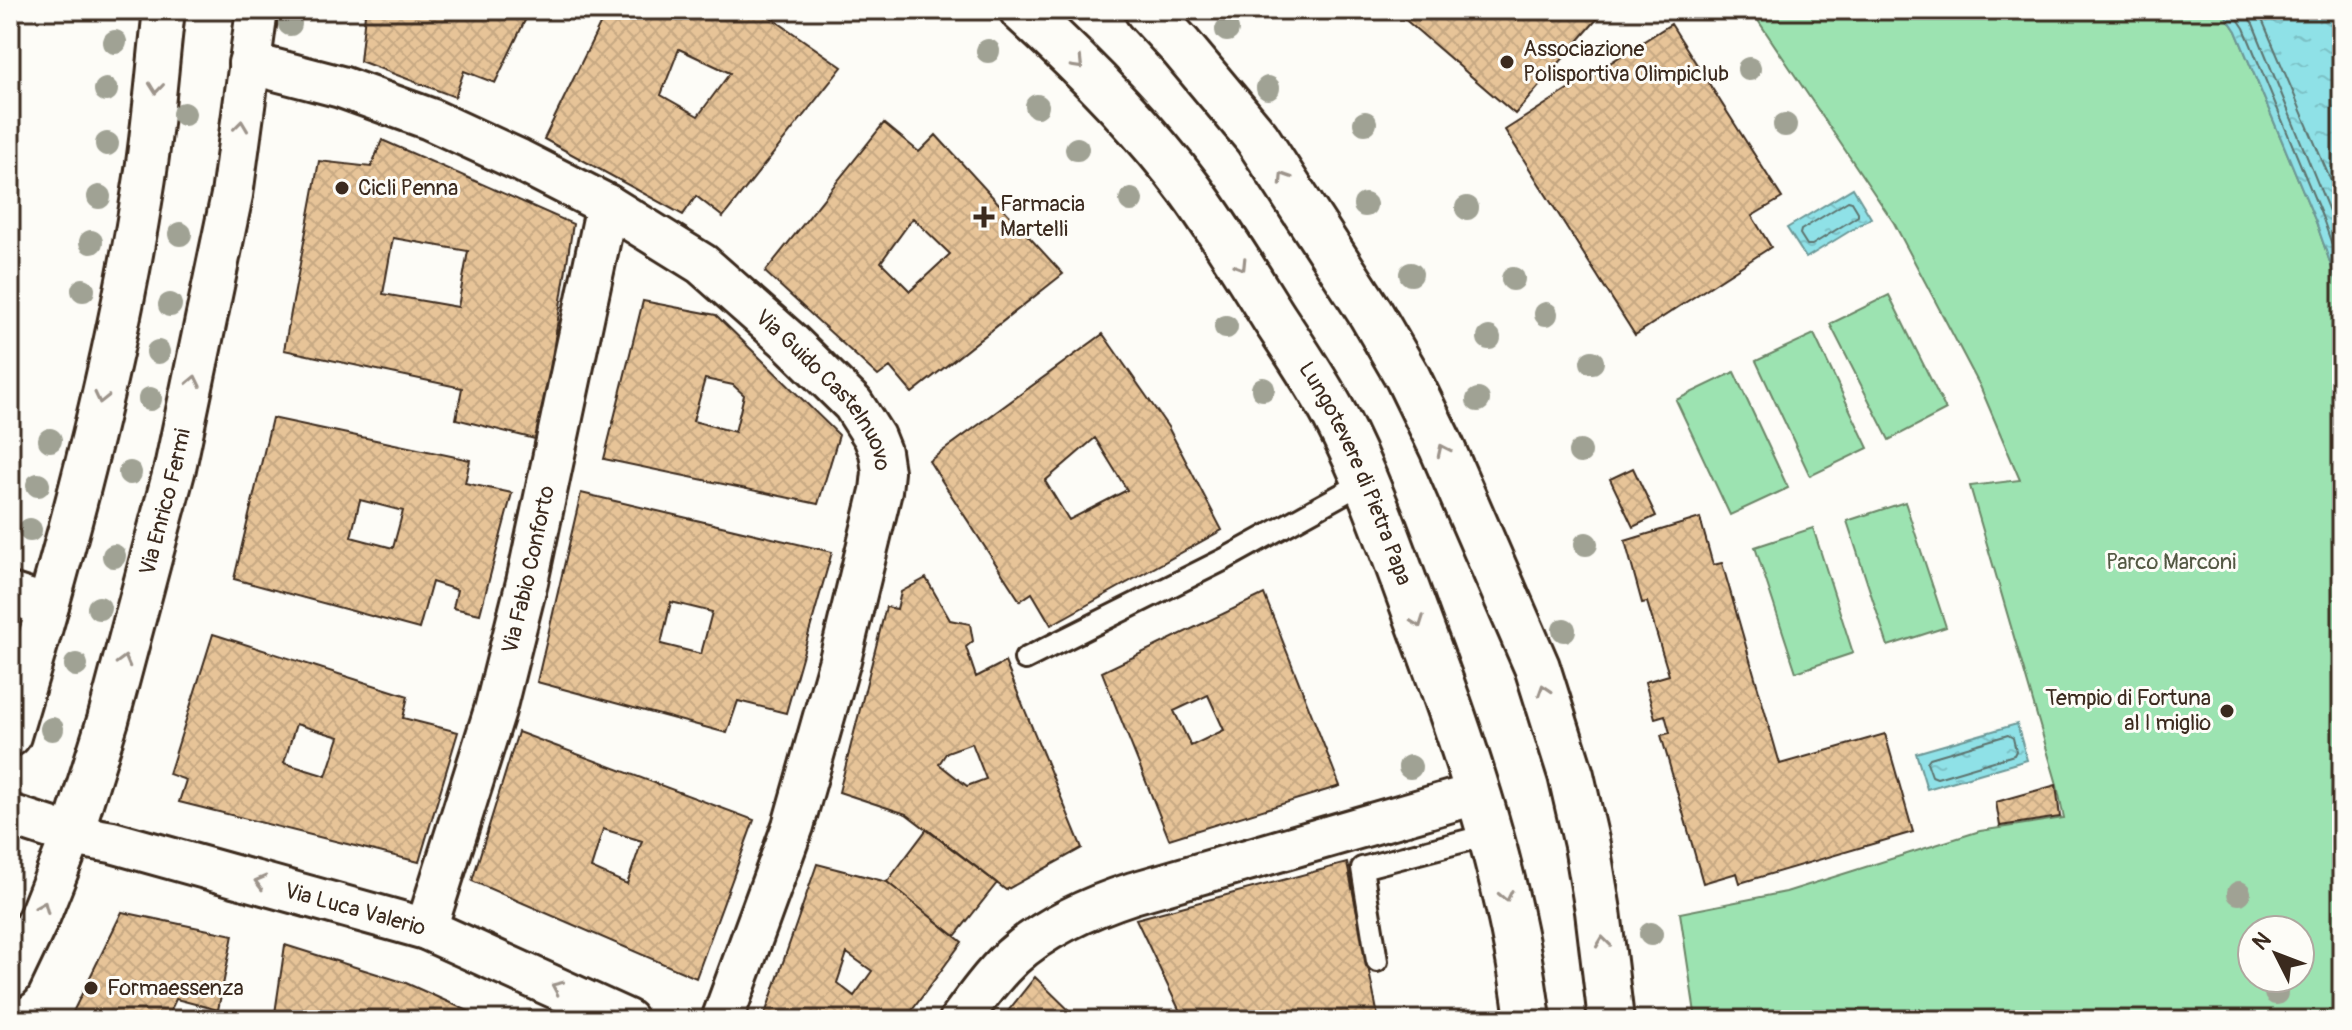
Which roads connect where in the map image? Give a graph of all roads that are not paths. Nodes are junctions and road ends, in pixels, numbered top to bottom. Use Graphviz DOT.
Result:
graph roads {
  1 [pos="164,10"];
  2 [pos="257,10"];
  3 [pos="1022,10"];
  4 [pos="1147,10"];
  5 [pos="249,63"];
  6 [pos="607,205"];
  7 [pos="1366,481"];
  8 [pos="10,594"];
  9 [pos="48,606"];
  10 [pos="1025,659"];
  11 [pos="10,736"];
  12 [pos="1479,793"];
  13 [pos="10,815"];
  14 [pos="1491,834"];
  15 [pos="72,835"];
  16 [pos="426,929"];
  17 [pos="1377,961"];
  18 [pos="10,978"];
  19 [pos="627,1020"];
  20 [pos="722,1020"];
  21 [pos="960,1020"];
  22 [pos="1528,1020"];
  23 [pos="1611,1020"];
  1 -- 9 [label="street, one-way"];
  2 -- 5 [label="street, Via Enrico Fermi"];
  3 -- 7 [label="street, Lungotevere di Pietra Papa, one-way"];
  23 -- 4 [label="street, one-way"];
  5 -- 6 [label="street, Via Guido Castelnuovo"];
  15 -- 5 [label="street, Via Enrico Fermi, one-way"];
  6 -- 16 [label="street, Via Fabio Conforto"];
  6 -- 20 [label="street, Via Guido Castelnuovo"];
  7 -- 10 [label="lane"];
  7 -- 12 [label="street, Lungotevere di Pietra Papa, one-way"];
  8 -- 9 [label="street"];
  9 -- 11 [label="street"];
  12 -- 14 [label="street, Lungotevere di Pietra Papa"];
  12 -- 21 [label="street"];
  13 -- 15 [label="street, Via Luca Valerio"];
  14 -- 17 [label="lane"];
  14 -- 22 [label="street, Lungotevere di Pietra Papa, one-way"];
  16 -- 15 [label="street, Via Luca Valerio, one-way"];
  18 -- 15 [label="street, Via Enrico Fermi, one-way"];
  19 -- 16 [label="street, Via Luca Valerio, one-way"];
}
